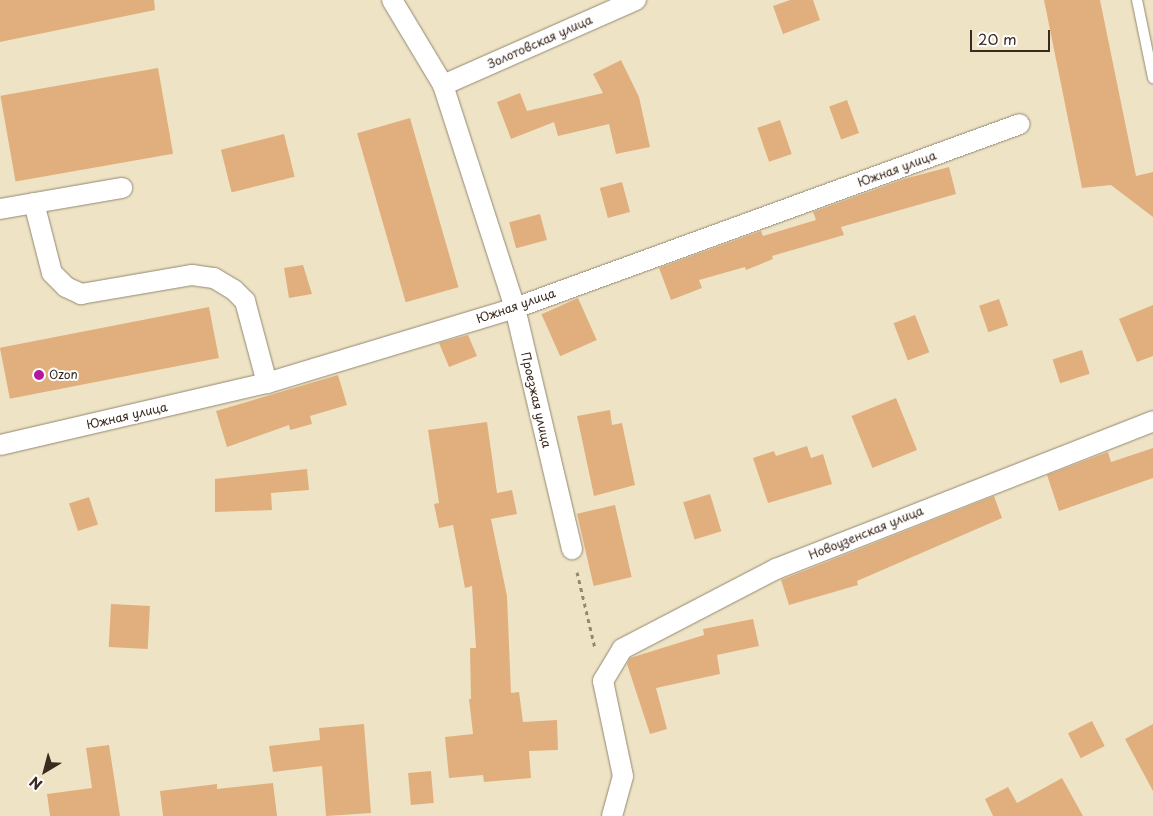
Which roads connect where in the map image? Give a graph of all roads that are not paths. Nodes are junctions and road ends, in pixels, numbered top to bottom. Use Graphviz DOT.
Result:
graph roads {
  1 [pos="392,0"];
  2 [pos="636,0"];
  3 [pos="1137,0"];
  4 [pos="1153,78"];
  5 [pos="443,85"];
  6 [pos="1020,124"];
  7 [pos="122,188"];
  8 [pos="34,203"];
  9 [pos="0,209"];
  10 [pos="514,308"];
  11 [pos="267,383"];
  12 [pos="1153,421"];
  13 [pos="0,445"];
  14 [pos="572,549"];
  15 [pos="612,816"];
  1 -- 5 [label="street, Проезжая улица"];
  2 -- 5 [label="street, Золотовская улица"];
  3 -- 4 [label="lane"];
  5 -- 10 [label="street, Проезжая улица"];
  6 -- 10 [label="street, Южная улица"];
  7 -- 8 [label="street"];
  8 -- 9 [label="street"];
  8 -- 11 [label="street"];
  10 -- 11 [label="street, Южная улица"];
  10 -- 14 [label="street, Проезжая улица"];
  11 -- 13 [label="street, Южная улица"];
  12 -- 15 [label="street, Новоузенская улица"];
}
